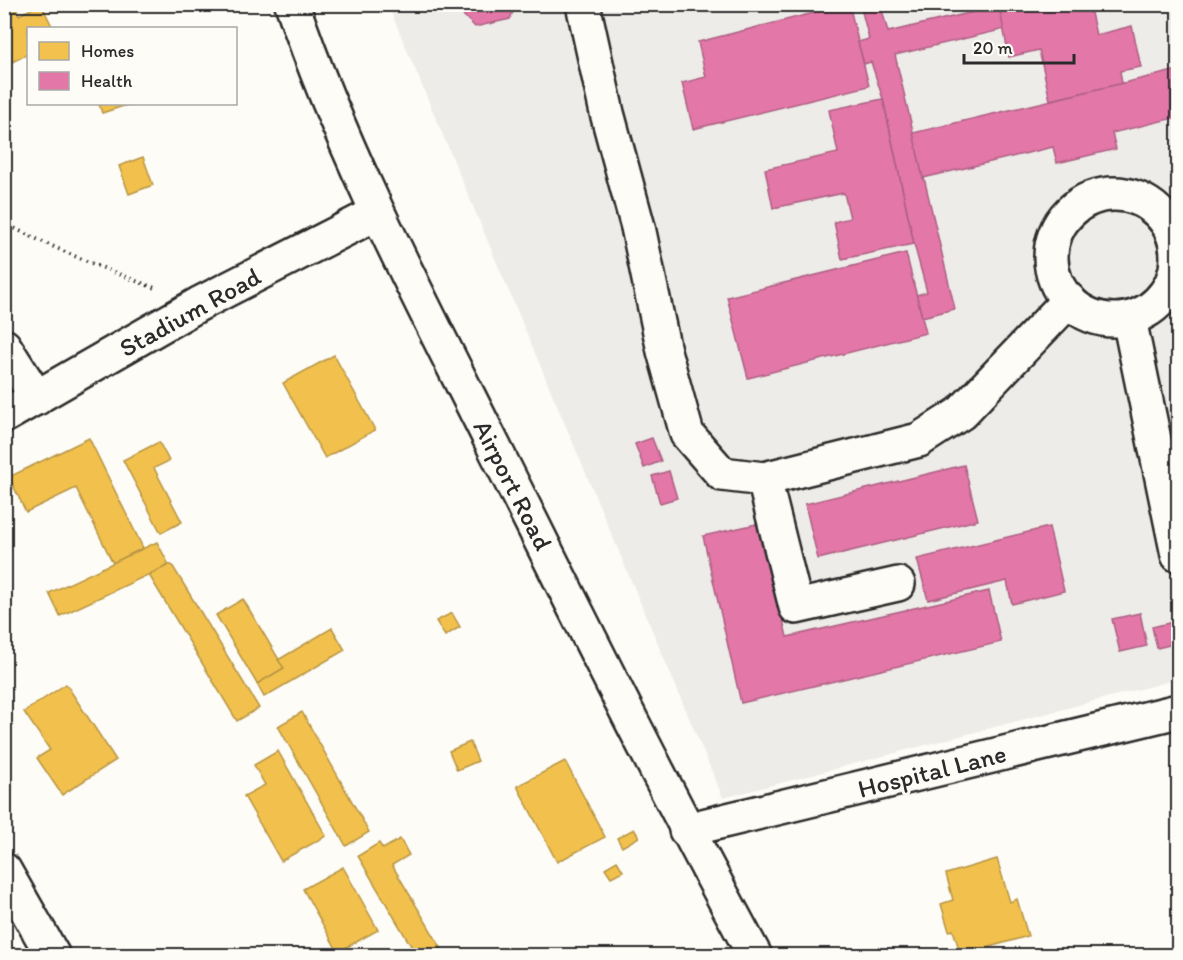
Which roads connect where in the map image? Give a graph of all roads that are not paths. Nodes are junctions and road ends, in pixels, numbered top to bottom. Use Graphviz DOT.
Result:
graph roads {
  1 [pos="292,4"];
  2 [pos="583,4"];
  3 [pos="377,213"];
  4 [pos="1172,213"];
  5 [pos="1069,300"];
  6 [pos="1129,319"];
  7 [pos="4,346"];
  8 [pos="37,398"];
  9 [pos="4,416"];
  10 [pos="764,479"];
  11 [pos="1179,555"];
  12 [pos="898,584"];
  13 [pos="1179,711"];
  14 [pos="686,830"];
  15 [pos="4,870"];
  16 [pos="53,956"];
  17 [pos="755,956"];
  1 -- 3 [label="street, Airport Road"];
  2 -- 10 [label="street"];
  3 -- 8 [label="street, Stadium Road"];
  3 -- 14 [label="street, Airport Road"];
  4 -- 5 [label="street"];
  4 -- 6 [label="street"];
  5 -- 6 [label="street"];
  5 -- 10 [label="street"];
  6 -- 11 [label="street"];
  7 -- 8 [label="street"];
  8 -- 9 [label="street, Stadium Road"];
  10 -- 12 [label="street"];
  13 -- 14 [label="street, Hospital Lane"];
  14 -- 17 [label="street, Airport Road"];
  15 -- 16 [label="street"];
}
